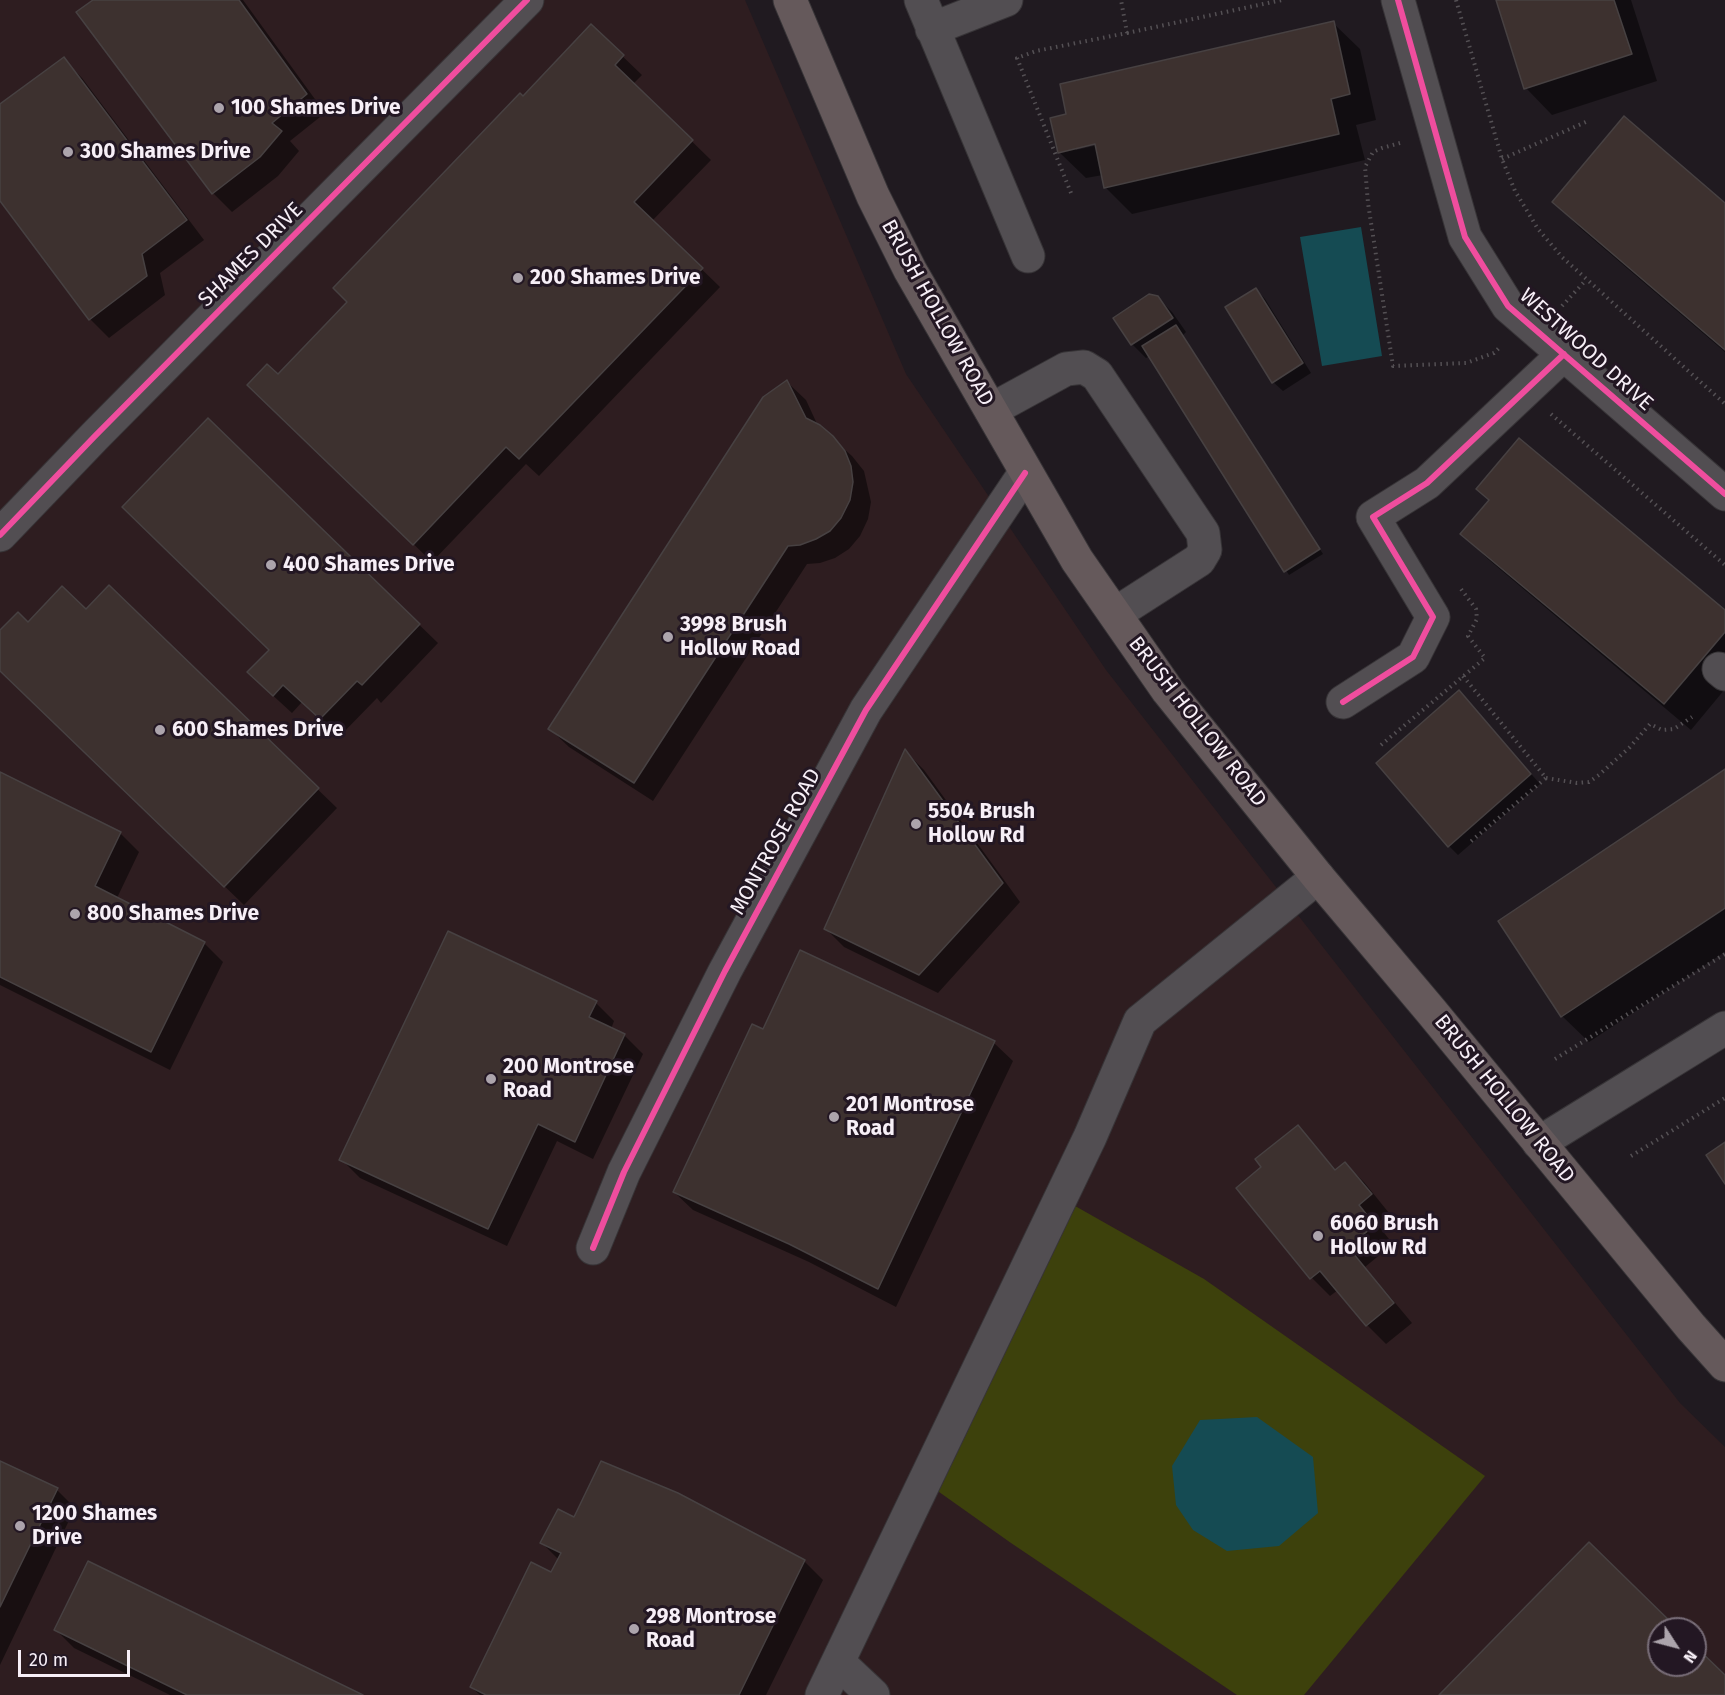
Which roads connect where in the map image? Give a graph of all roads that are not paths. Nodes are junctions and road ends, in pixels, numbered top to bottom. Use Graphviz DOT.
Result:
graph roads {
  1 [pos="527,0"];
  2 [pos="790,0"];
  3 [pos="1006,0"];
  4 [pos="1398,0"];
  5 [pos="926,15"];
  6 [pos="1028,256"];
  7 [pos="1564,354"];
  8 [pos="991,410"];
  9 [pos="1025,473"];
  10 [pos="1725,494"];
  11 [pos="0,535"];
  12 [pos="1115,614"];
  13 [pos="1343,702"];
  14 [pos="1318,877"];
  15 [pos="1725,1028"];
  16 [pos="1539,1143"];
  17 [pos="593,1248"];
  18 [pos="1725,1365"];
  19 [pos="839,1663"];
  20 [pos="822,1695"];
  21 [pos="873,1695"];
  1 -- 11 [label="street, SHAMES DRIVE"];
  2 -- 8 [label="main road, BRUSH HOLLOW ROAD"];
  3 -- 5 [label="street"];
  4 -- 7 [label="street, WESTWOOD DRIVE"];
  5 -- 6 [label="street"];
  7 -- 10 [label="street, WESTWOOD DRIVE"];
  7 -- 13 [label="street"];
  8 -- 9 [label="main road, BRUSH HOLLOW ROAD"];
  8 -- 12 [label="street"];
  9 -- 12 [label="main road, BRUSH HOLLOW ROAD"];
  9 -- 17 [label="street, MONTROSE ROAD"];
  12 -- 14 [label="main road, BRUSH HOLLOW ROAD"];
  14 -- 16 [label="main road, BRUSH HOLLOW ROAD"];
  14 -- 19 [label="street"];
  15 -- 16 [label="street"];
  16 -- 18 [label="main road, BRUSH HOLLOW ROAD"];
  19 -- 20 [label="street"];
  19 -- 21 [label="street"];
}
